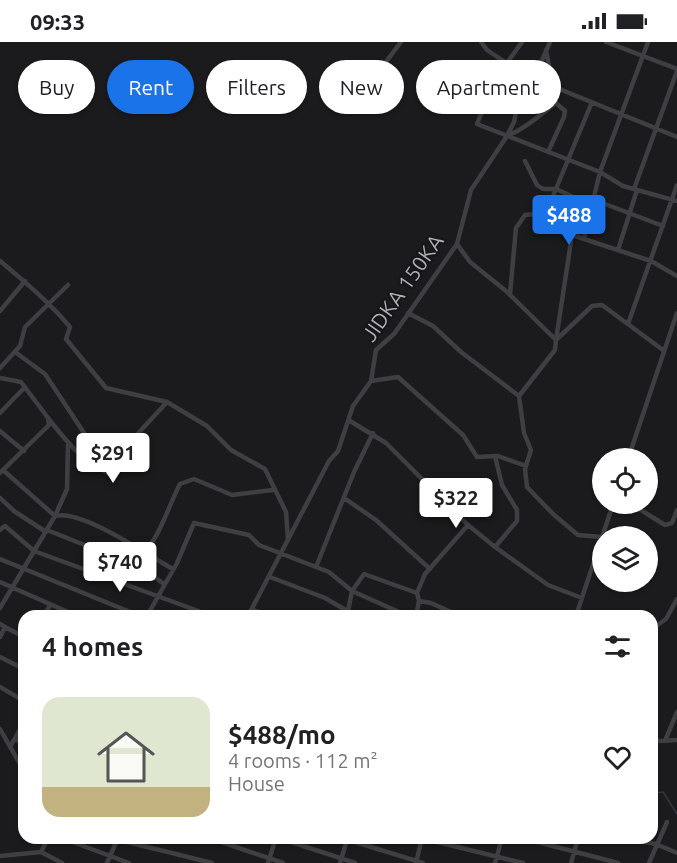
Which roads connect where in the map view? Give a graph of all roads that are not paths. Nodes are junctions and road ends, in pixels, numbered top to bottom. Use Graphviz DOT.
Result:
graph roads {
  1 [pos="401,42"];
  2 [pos="482,42"];
  3 [pos="522,42"];
  4 [pos="550,42"];
  5 [pos="606,42"];
  6 [pos="648,42"];
  7 [pos="546,49"];
  8 [pos="643,55"];
  9 [pos="387,60"];
  10 [pos="502,60"];
  11 [pos="511,60"];
  12 [pos="548,60"];
  13 [pos="677,70"];
  14 [pos="561,90"];
  15 [pos="592,102"];
  16 [pos="561,107"];
  17 [pos="622,112"];
  18 [pos="481,114"];
  19 [pos="539,114"];
  20 [pos="657,127"];
  21 [pos="507,136"];
  22 [pos="677,137"];
  23 [pos="548,152"];
  24 [pos="525,161"];
  25 [pos="569,161"];
  26 [pos="600,172"];
  27 [pos="677,185"];
  28 [pos="556,189"];
  29 [pos="636,190"];
  30 [pos="675,200"];
  31 [pos="592,202"];
  32 [pos="546,213"];
  33 [pos="630,214"];
  34 [pos="663,226"];
  35 [pos="572,235"];
  36 [pos="584,238"];
  37 [pos="456,244"];
  38 [pos="618,250"];
  39 [pos="0,261"];
  40 [pos="651,261"];
  41 [pos="677,276"];
  42 [pos="25,281"];
  43 [pos="68,285"];
  44 [pos="510,294"];
  45 [pos="50,304"];
  46 [pos="0,311"];
  47 [pos="408,313"];
  48 [pos="677,313"];
  49 [pos="628,324"];
  50 [pos="556,340"];
  51 [pos="663,350"];
  52 [pos="15,352"];
  53 [pos="0,368"];
  54 [pos="0,378"];
  55 [pos="371,381"];
  56 [pos="25,387"];
  57 [pos="519,396"];
  58 [pos="167,402"];
  59 [pos="0,413"];
  60 [pos="48,418"];
  61 [pos="350,421"];
  62 [pos="0,431"];
  63 [pos="373,433"];
  64 [pos="68,444"];
  65 [pos="632,448"];
  66 [pos="24,451"];
  67 [pos="495,456"];
  68 [pos="526,466"];
  69 [pos="113,468"];
  70 [pos="1,471"];
  71 [pos="273,490"];
  72 [pos="0,498"];
  73 [pos="344,498"];
  74 [pos="677,510"];
  75 [pos="647,514"];
  76 [pos="55,516"];
  77 [pos="468,525"];
  78 [pos="0,529"];
  79 [pos="46,531"];
  80 [pos="592,537"];
  81 [pos="288,541"];
  82 [pos="495,547"];
  83 [pos="34,551"];
  84 [pos="144,554"];
  85 [pos="282,554"];
  86 [pos="0,559"];
  87 [pos="316,567"];
  88 [pos="592,568"];
  89 [pos="24,569"];
  90 [pos="173,569"];
  91 [pos="430,569"];
  92 [pos="270,577"];
  93 [pos="0,582"];
  94 [pos="164,584"];
  95 [pos="13,587"];
  96 [pos="352,591"];
  97 [pos="417,593"];
  98 [pos="158,594"];
  99 [pos="582,598"];
  100 [pos="677,598"];
  101 [pos="419,601"];
  102 [pos="50,604"];
  103 [pos="1,606"];
  104 [pos="47,610"];
  105 [pos="64,610"];
  106 [pos="125,610"];
  107 [pos="150,610"];
  108 [pos="197,610"];
  109 [pos="253,610"];
  110 [pos="341,610"];
  111 [pos="349,610"];
  112 [pos="395,610"];
  113 [pos="417,610"];
  114 [pos="447,610"];
  115 [pos="578,610"];
  116 [pos="658,625"];
  117 [pos="2,626"];
  118 [pos="18,634"];
  119 [pos="0,637"];
  120 [pos="0,657"];
  121 [pos="18,666"];
  122 [pos="0,687"];
  123 [pos="18,698"];
  124 [pos="677,712"];
  125 [pos="0,729"];
  126 [pos="18,733"];
  127 [pos="15,739"];
  128 [pos="658,740"];
  129 [pos="677,740"];
  130 [pos="18,741"];
  131 [pos="665,741"];
  132 [pos="10,747"];
  133 [pos="18,761"];
  134 [pos="667,822"];
  135 [pos="658,840"];
  136 [pos="45,844"];
  137 [pos="77,844"];
  138 [pos="116,844"];
  139 [pos="133,844"];
  140 [pos="225,844"];
  141 [pos="276,844"];
  142 [pos="294,844"];
  143 [pos="344,844"];
  144 [pos="360,844"];
  145 [pos="421,844"];
  146 [pos="446,844"];
  147 [pos="501,844"];
  148 [pos="541,844"];
  149 [pos="576,844"];
  150 [pos="656,844"];
  151 [pos="41,852"];
  152 [pos="677,853"];
  153 [pos="573,854"];
  154 [pos="498,855"];
  155 [pos="0,856"];
  156 [pos="111,857"];
  157 [pos="196,860"];
  158 [pos="269,861"];
  159 [pos="340,861"];
  160 [pos="416,862"];
  161 [pos="62,863"];
  162 [pos="107,863"];
  163 [pos="129,863"];
  164 [pos="212,863"];
  165 [pos="283,863"];
  166 [pos="355,863"];
  167 [pos="423,863"];
  168 [pos="495,863"];
  169 [pos="523,863"];
  170 [pos="571,863"];
  171 [pos="618,863"];
  172 [pos="649,863"];
  1 -- 9 [label="street"];
  2 -- 10 [label="street"];
  3 -- 11 [label="street"];
  4 -- 7 [label="street, JIDKA 150KA"];
  5 -- 8 [label="street"];
  6 -- 8 [label="street"];
  7 -- 12 [label="street"];
  7 -- 21 [label="street, JIDKA 150KA"];
  8 -- 13 [label="street"];
  8 -- 17 [label="street"];
  13 -- 20 [label="street"];
  14 -- 15 [label="street"];
  15 -- 17 [label="street"];
  15 -- 25 [label="street"];
  16 -- 23 [label="street"];
  17 -- 20 [label="street"];
  17 -- 26 [label="street"];
  18 -- 21 [label="street"];
  19 -- 21 [label="street"];
  20 -- 22 [label="street"];
  20 -- 29 [label="street"];
  21 -- 23 [label="street"];
  21 -- 37 [label="street, JIDKA 150KA"];
  23 -- 25 [label="street"];
  24 -- 28 [label="street"];
  25 -- 26 [label="street"];
  25 -- 28 [label="street"];
  26 -- 29 [label="street"];
  26 -- 31 [label="street"];
  27 -- 30 [label="street"];
  28 -- 31 [label="street"];
  28 -- 32 [label="street"];
  29 -- 30 [label="street"];
  29 -- 33 [label="street"];
  30 -- 34 [label="street"];
  31 -- 33 [label="street"];
  31 -- 36 [label="street"];
  32 -- 35 [label="street"];
  32 -- 44 [label="street"];
  33 -- 34 [label="street"];
  33 -- 38 [label="street"];
  34 -- 40 [label="street"];
  35 -- 36 [label="street"];
  35 -- 50 [label="street"];
  36 -- 38 [label="street"];
  37 -- 44 [label="street"];
  37 -- 47 [label="street, JIDKA 150KA"];
  38 -- 40 [label="street"];
  39 -- 42 [label="street"];
  40 -- 41 [label="street"];
  40 -- 49 [label="street"];
  42 -- 45 [label="street"];
  42 -- 46 [label="street"];
  43 -- 45 [label="street"];
  44 -- 50 [label="street"];
  45 -- 52 [label="street"];
  45 -- 58 [label="street"];
  47 -- 55 [label="street, JIDKA 150KA"];
  47 -- 57 [label="street"];
  48 -- 51 [label="street"];
  49 -- 50 [label="street"];
  49 -- 51 [label="street"];
  50 -- 57 [label="street"];
  51 -- 65 [label="street"];
  52 -- 53 [label="street"];
  52 -- 69 [label="street"];
  54 -- 56 [label="street"];
  55 -- 61 [label="street, JIDKA 150KA"];
  55 -- 67 [label="street"];
  56 -- 59 [label="street"];
  56 -- 60 [label="street"];
  57 -- 68 [label="street"];
  58 -- 69 [label="street"];
  58 -- 71 [label="street"];
  60 -- 64 [label="street"];
  60 -- 66 [label="street"];
  61 -- 63 [label="street"];
  61 -- 81 [label="street, JIDKA 150KA"];
  62 -- 66 [label="street"];
  63 -- 73 [label="street"];
  63 -- 77 [label="street"];
  64 -- 69 [label="street"];
  64 -- 76 [label="street"];
  66 -- 70 [label="street"];
  67 -- 68 [label="street"];
  67 -- 82 [label="street"];
  68 -- 80 [label="street"];
  70 -- 76 [label="street"];
  71 -- 81 [label="street"];
  71 -- 84 [label="street"];
  72 -- 79 [label="street"];
  73 -- 87 [label="street"];
  73 -- 91 [label="street"];
  74 -- 75 [label="street"];
  76 -- 79 [label="street"];
  76 -- 84 [label="street"];
  77 -- 82 [label="street"];
  77 -- 91 [label="street"];
  78 -- 83 [label="street"];
  79 -- 83 [label="street"];
  79 -- 94 [label="street"];
  81 -- 85 [label="street, JIDKA 150KA"];
  82 -- 99 [label="street"];
  83 -- 89 [label="street"];
  83 -- 98 [label="street"];
  84 -- 90 [label="street"];
  85 -- 87 [label="street"];
  85 -- 90 [label="street"];
  85 -- 92 [label="street, JIDKA 150KA"];
  86 -- 89 [label="street"];
  87 -- 96 [label="street"];
  88 -- 99 [label="street"];
  89 -- 95 [label="street"];
  89 -- 106 [label="street"];
  90 -- 94 [label="street"];
  91 -- 97 [label="street"];
  92 -- 109 [label="street, JIDKA 150KA"];
  92 -- 110 [label="street"];
  93 -- 95 [label="street"];
  94 -- 98 [label="street"];
  95 -- 102 [label="street"];
  95 -- 103 [label="street"];
  96 -- 97 [label="street"];
  96 -- 111 [label="street"];
  96 -- 112 [label="street"];
  97 -- 101 [label="street"];
  98 -- 107 [label="street"];
  98 -- 108 [label="street"];
  99 -- 115 [label="street"];
  100 -- 116 [label="street"];
  101 -- 113 [label="street"];
  101 -- 114 [label="street"];
  102 -- 104 [label="street"];
  102 -- 105 [label="street"];
  117 -- 118 [label="street"];
  117 -- 119 [label="street"];
  120 -- 121 [label="street"];
  122 -- 123 [label="street"];
  124 -- 131 [label="street"];
  125 -- 132 [label="street"];
  126 -- 127 [label="street"];
  127 -- 130 [label="street"];
  127 -- 132 [label="street"];
  128 -- 131 [label="street"];
  129 -- 131 [label="street"];
  132 -- 133 [label="street"];
  134 -- 135 [label="street"];
  136 -- 151 [label="street"];
  137 -- 156 [label="street"];
  138 -- 156 [label="street"];
  139 -- 157 [label="street"];
  140 -- 158 [label="street"];
  141 -- 158 [label="street"];
  142 -- 159 [label="street"];
  143 -- 159 [label="street"];
  144 -- 160 [label="street"];
  145 -- 160 [label="street"];
  146 -- 154 [label="street"];
  147 -- 154 [label="street"];
  148 -- 153 [label="street"];
  149 -- 153 [label="street"];
  150 -- 152 [label="street"];
  150 -- 172 [label="street"];
  151 -- 155 [label="street"];
  151 -- 161 [label="street"];
  153 -- 170 [label="street"];
  153 -- 171 [label="street"];
  154 -- 168 [label="street"];
  154 -- 169 [label="street"];
  156 -- 162 [label="street"];
  156 -- 163 [label="street"];
  157 -- 164 [label="street"];
  158 -- 165 [label="street"];
  159 -- 166 [label="street"];
  160 -- 167 [label="street"];
}
